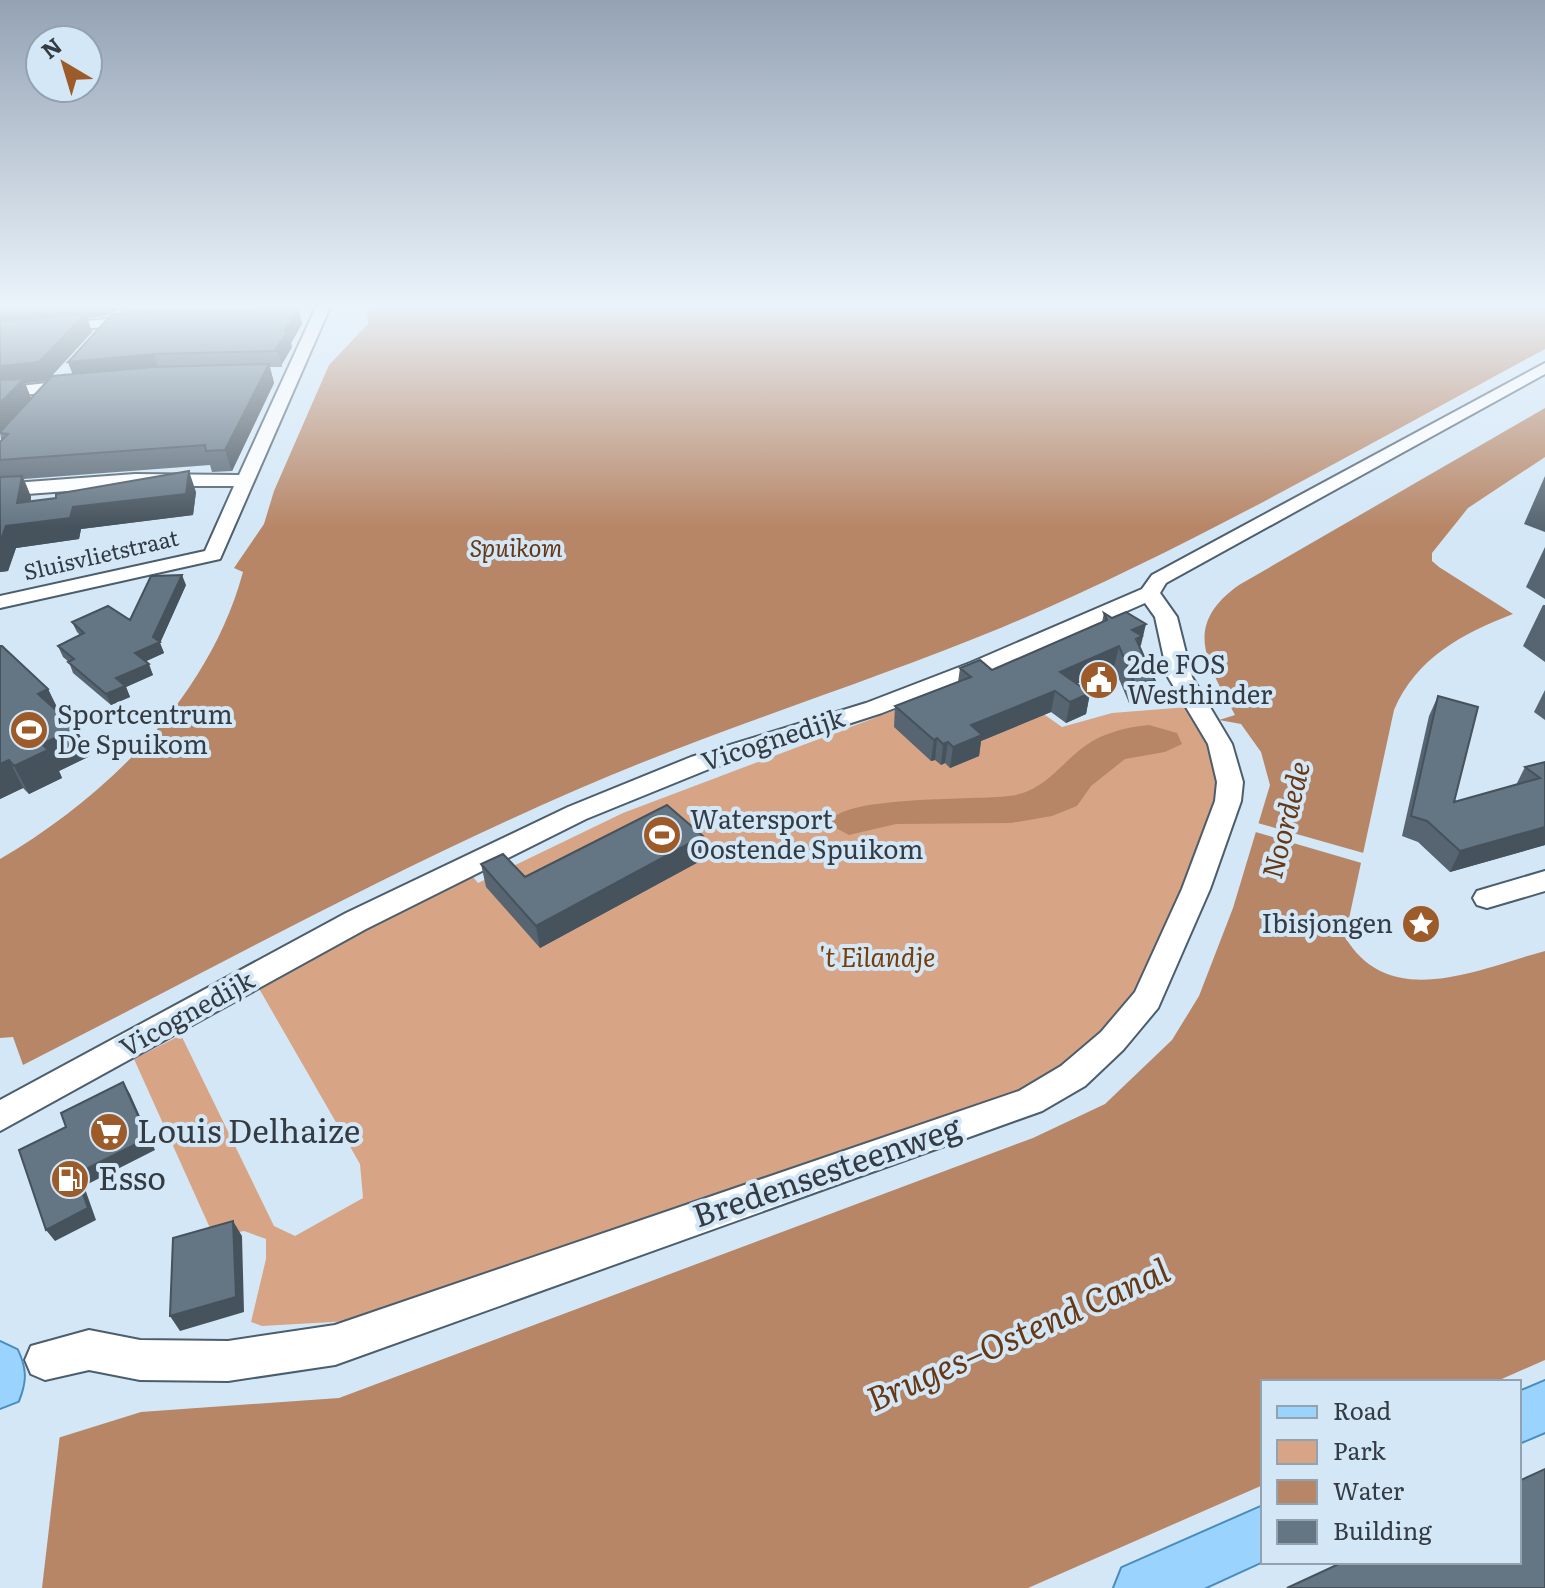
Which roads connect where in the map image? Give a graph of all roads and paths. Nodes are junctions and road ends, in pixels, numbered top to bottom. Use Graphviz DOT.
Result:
graph roads {
  1 [pos="61,379"];
  2 [pos="284,379"];
  3 [pos="1525,379"];
  4 [pos="91,383"];
  5 [pos="55,386"];
  6 [pos="0,393"];
  7 [pos="37,406"];
  8 [pos="244,481"];
  9 [pos="0,490"];
  10 [pos="1149,593"];
  11 [pos="0,602"];
  12 [pos="1545,881"];
  13 [pos="1487,898"];
  14 [pos="0,1117"];
  15 [pos="15,1367"];
  16 [pos="0,1383"];
  17 [pos="1545,1406"];
  18 [pos="1521,1417"];
  19 [pos="1261,1534"];
  20 [pos="1142,1588"];
  1 -- 5 [label="street"];
  2 -- 8 [label="street"];
  3 -- 10 [label="street, Vicognedijk"];
  4 -- 5 [label="street"];
  5 -- 6 [label="street"];
  5 -- 7 [label="street"];
  8 -- 9 [label="street"];
  8 -- 11 [label="street, Sluisvlietstraat"];
  10 -- 14 [label="street, Vicognedijk"];
  10 -- 15 [label="street, Bredensesteenweg"];
  12 -- 13 [label="street"];
  15 -- 16 [label="main road"];
  17 -- 18 [label="main road"];
  19 -- 20 [label="main road"];
}
